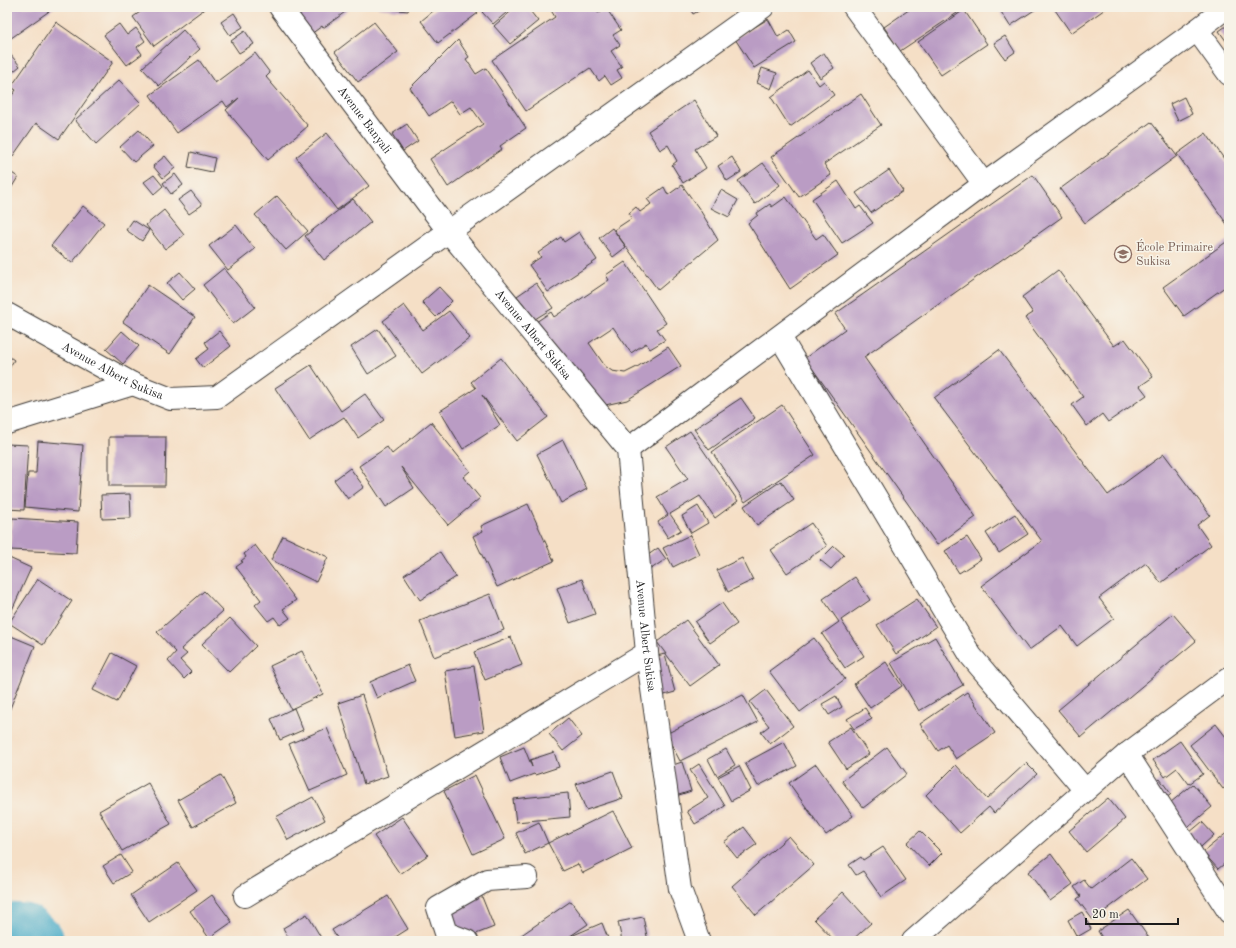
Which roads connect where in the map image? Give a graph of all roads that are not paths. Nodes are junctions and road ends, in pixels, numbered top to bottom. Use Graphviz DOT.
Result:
graph roads {
  1 [pos="280,7"];
  2 [pos="762,7"];
  3 [pos="854,7"];
  4 [pos="1227,7"];
  5 [pos="1197,30"];
  6 [pos="1229,74"];
  7 [pos="984,184"];
  8 [pos="449,232"];
  9 [pos="7,314"];
  10 [pos="780,337"];
  11 [pos="133,384"];
  12 [pos="7,423"];
  13 [pos="628,449"];
  14 [pos="647,653"];
  15 [pos="1229,678"];
  16 [pos="1126,754"];
  17 [pos="1085,790"];
  18 [pos="527,876"];
  19 [pos="245,896"];
  20 [pos="1229,912"];
  21 [pos="468,941"];
  22 [pos="699,941"];
  23 [pos="913,941"];
  1 -- 8 [label="street, Avenue Banyali"];
  2 -- 8 [label="street"];
  3 -- 7 [label="street"];
  4 -- 5 [label="street"];
  5 -- 6 [label="street"];
  5 -- 7 [label="street"];
  7 -- 10 [label="street"];
  8 -- 11 [label="street, Avenue Albert Sukisa"];
  8 -- 13 [label="street, Avenue Albert Sukisa"];
  9 -- 11 [label="street, Avenue Albert Sukisa"];
  10 -- 13 [label="street"];
  10 -- 17 [label="street"];
  11 -- 12 [label="street"];
  13 -- 14 [label="street, Avenue Albert Sukisa"];
  14 -- 19 [label="street"];
  14 -- 22 [label="street, Avenue Albert Sukisa"];
  15 -- 16 [label="street"];
  16 -- 17 [label="street"];
  16 -- 20 [label="street"];
  17 -- 23 [label="street"];
  18 -- 21 [label="street"];
}
